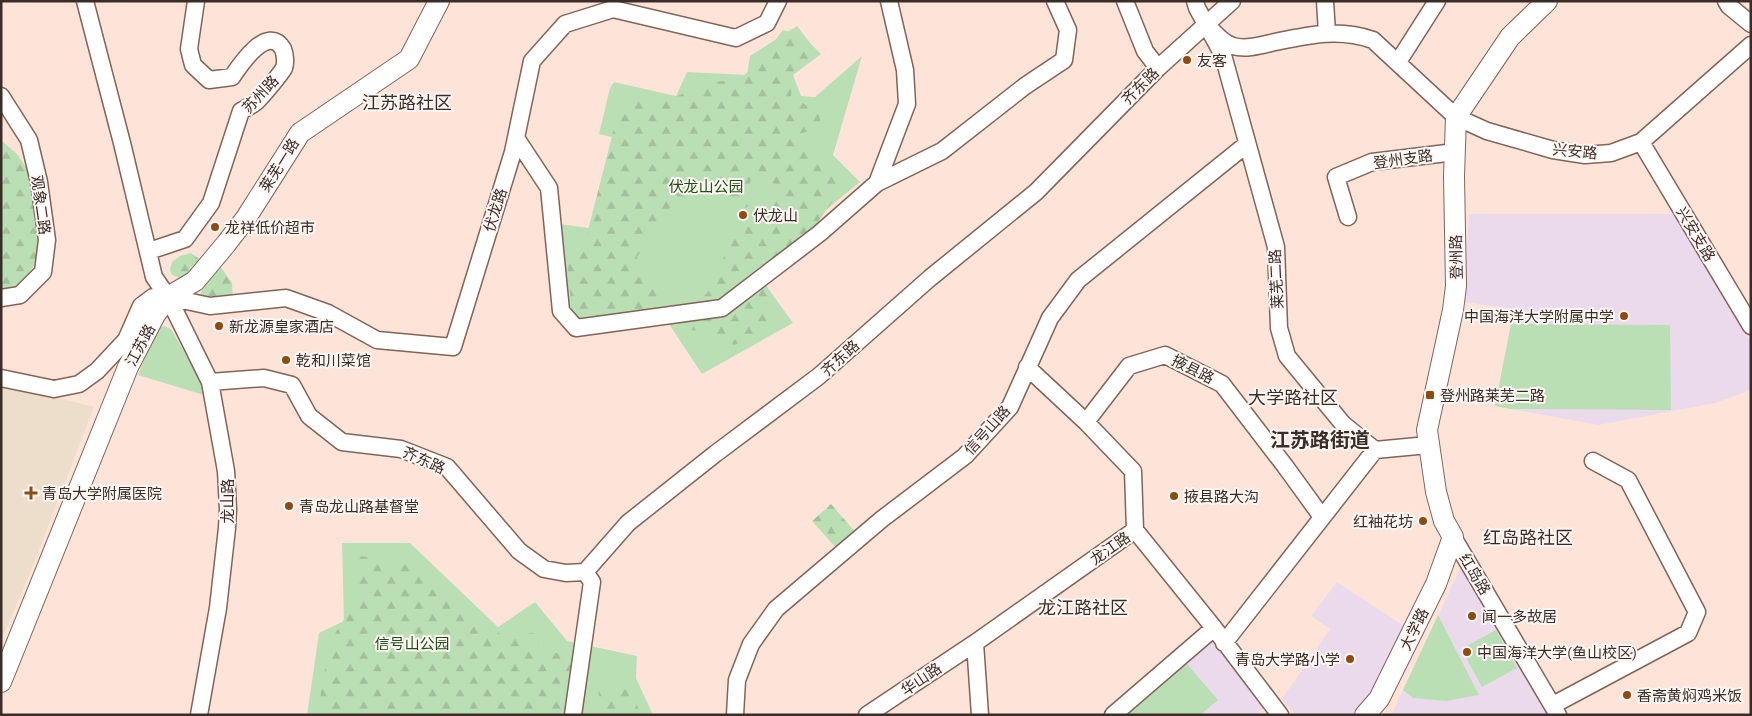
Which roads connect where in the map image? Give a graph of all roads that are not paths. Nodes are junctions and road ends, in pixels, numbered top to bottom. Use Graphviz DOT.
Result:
graph roads {
  1 [pos="85,1"];
  2 [pos="196,1"];
  3 [pos="439,1"];
  4 [pos="778,1"];
  5 [pos="889,1"];
  6 [pos="1055,1"];
  7 [pos="1125,1"];
  8 [pos="1195,1"];
  9 [pos="1232,1"];
  10 [pos="1325,1"];
  11 [pos="1548,1"];
  12 [pos="1726,1"];
  13 [pos="1436,2"];
  14 [pos="1206,24"];
  15 [pos="1751,24"];
  16 [pos="1327,33"];
  17 [pos="1184,45"];
  18 [pos="1751,45"];
  19 [pos="1250,47"];
  20 [pos="1398,62"];
  21 [pos="1158,68"];
  22 [pos="1228,73"];
  23 [pos="1,96"];
  24 [pos="1456,117"];
  25 [pos="516,138"];
  26 [pos="1641,142"];
  27 [pos="1247,144"];
  28 [pos="1455,152"];
  29 [pos="877,183"];
  30 [pos="1348,217"];
  31 [pos="149,251"];
  32 [pos="168,297"];
  33 [pos="1,298"];
  34 [pos="1748,317"];
  35 [pos="1027,367"];
  36 [pos="1,378"];
  37 [pos="210,382"];
  38 [pos="1086,422"];
  39 [pos="1428,445"];
  40 [pos="1375,450"];
  41 [pos="1593,461"];
  42 [pos="1322,517"];
  43 [pos="1135,530"];
  44 [pos="1453,537"];
  45 [pos="585,572"];
  46 [pos="1214,628"];
  47 [pos="974,643"];
  48 [pos="1224,643"];
  49 [pos="1,682"];
  50 [pos="1556,710"];
  51 [pos="199,715"];
  52 [pos="573,715"];
  53 [pos="735,715"];
  54 [pos="867,715"];
  55 [pos="980,715"];
  56 [pos="1113,715"];
  57 [pos="1280,715"];
  58 [pos="1365,715"];
  1 -- 31 [label="street"];
  2 -- 31 [label="street, 苏州路"];
  3 -- 32 [label="main road, 莱芜一路"];
  4 -- 25 [label="street, 伏龙路"];
  5 -- 29 [label="street"];
  6 -- 29 [label="street"];
  7 -- 21 [label="street"];
  8 -- 14 [label="street, 莱芜二路"];
  9 -- 14 [label="street, 齐东路"];
  10 -- 16 [label="street"];
  11 -- 24 [label="main road"];
  12 -- 15 [label="street"];
  13 -- 20 [label="street"];
  14 -- 17 [label="street, 齐东路"];
  14 -- 19 [label="street"];
  14 -- 22 [label="street, 莱芜二路"];
  16 -- 19 [label="street"];
  16 -- 20 [label="street"];
  17 -- 21 [label="street, 齐东路"];
  17 -- 22 [label="street"];
  18 -- 26 [label="street, 兴安路"];
  19 -- 22 [label="street"];
  20 -- 24 [label="street"];
  21 -- 45 [label="street, 齐东路"];
  22 -- 27 [label="street, 莱芜二路"];
  23 -- 33 [label="street, 观象二路"];
  24 -- 26 [label="street, 兴安路"];
  24 -- 28 [label="main road, 登州路"];
  25 -- 29 [label="street"];
  25 -- 32 [label="street, 伏龙路"];
  26 -- 34 [label="street, 兴安支路"];
  27 -- 35 [label="street, 信号山路"];
  27 -- 40 [label="street, 莱芜二路"];
  28 -- 30 [label="street, 登州支路"];
  28 -- 39 [label="main road, 登州路"];
  31 -- 32 [label="street"];
  32 -- 36 [label="street"];
  32 -- 37 [label="street, 龙山路"];
  32 -- 49 [label="main road, 江苏路"];
  35 -- 38 [label="street, 龙江路"];
  35 -- 53 [label="street, 信号山路"];
  37 -- 45 [label="street, 齐东路"];
  37 -- 51 [label="street, 龙山路"];
  38 -- 42 [label="street, 掖县路"];
  38 -- 43 [label="street, 龙江路"];
  39 -- 40 [label="street"];
  39 -- 44 [label="main road, 登州路"];
  40 -- 42 [label="street"];
  41 -- 50 [label="street"];
  42 -- 48 [label="street"];
  43 -- 46 [label="street"];
  43 -- 47 [label="street, 龙江路"];
  44 -- 50 [label="street, 红岛路"];
  44 -- 58 [label="main road, 大学路"];
  45 -- 52 [label="street"];
  46 -- 48 [label="street"];
  46 -- 56 [label="street"];
  47 -- 54 [label="street, 华山路"];
  47 -- 55 [label="street"];
  48 -- 57 [label="street"];
}
